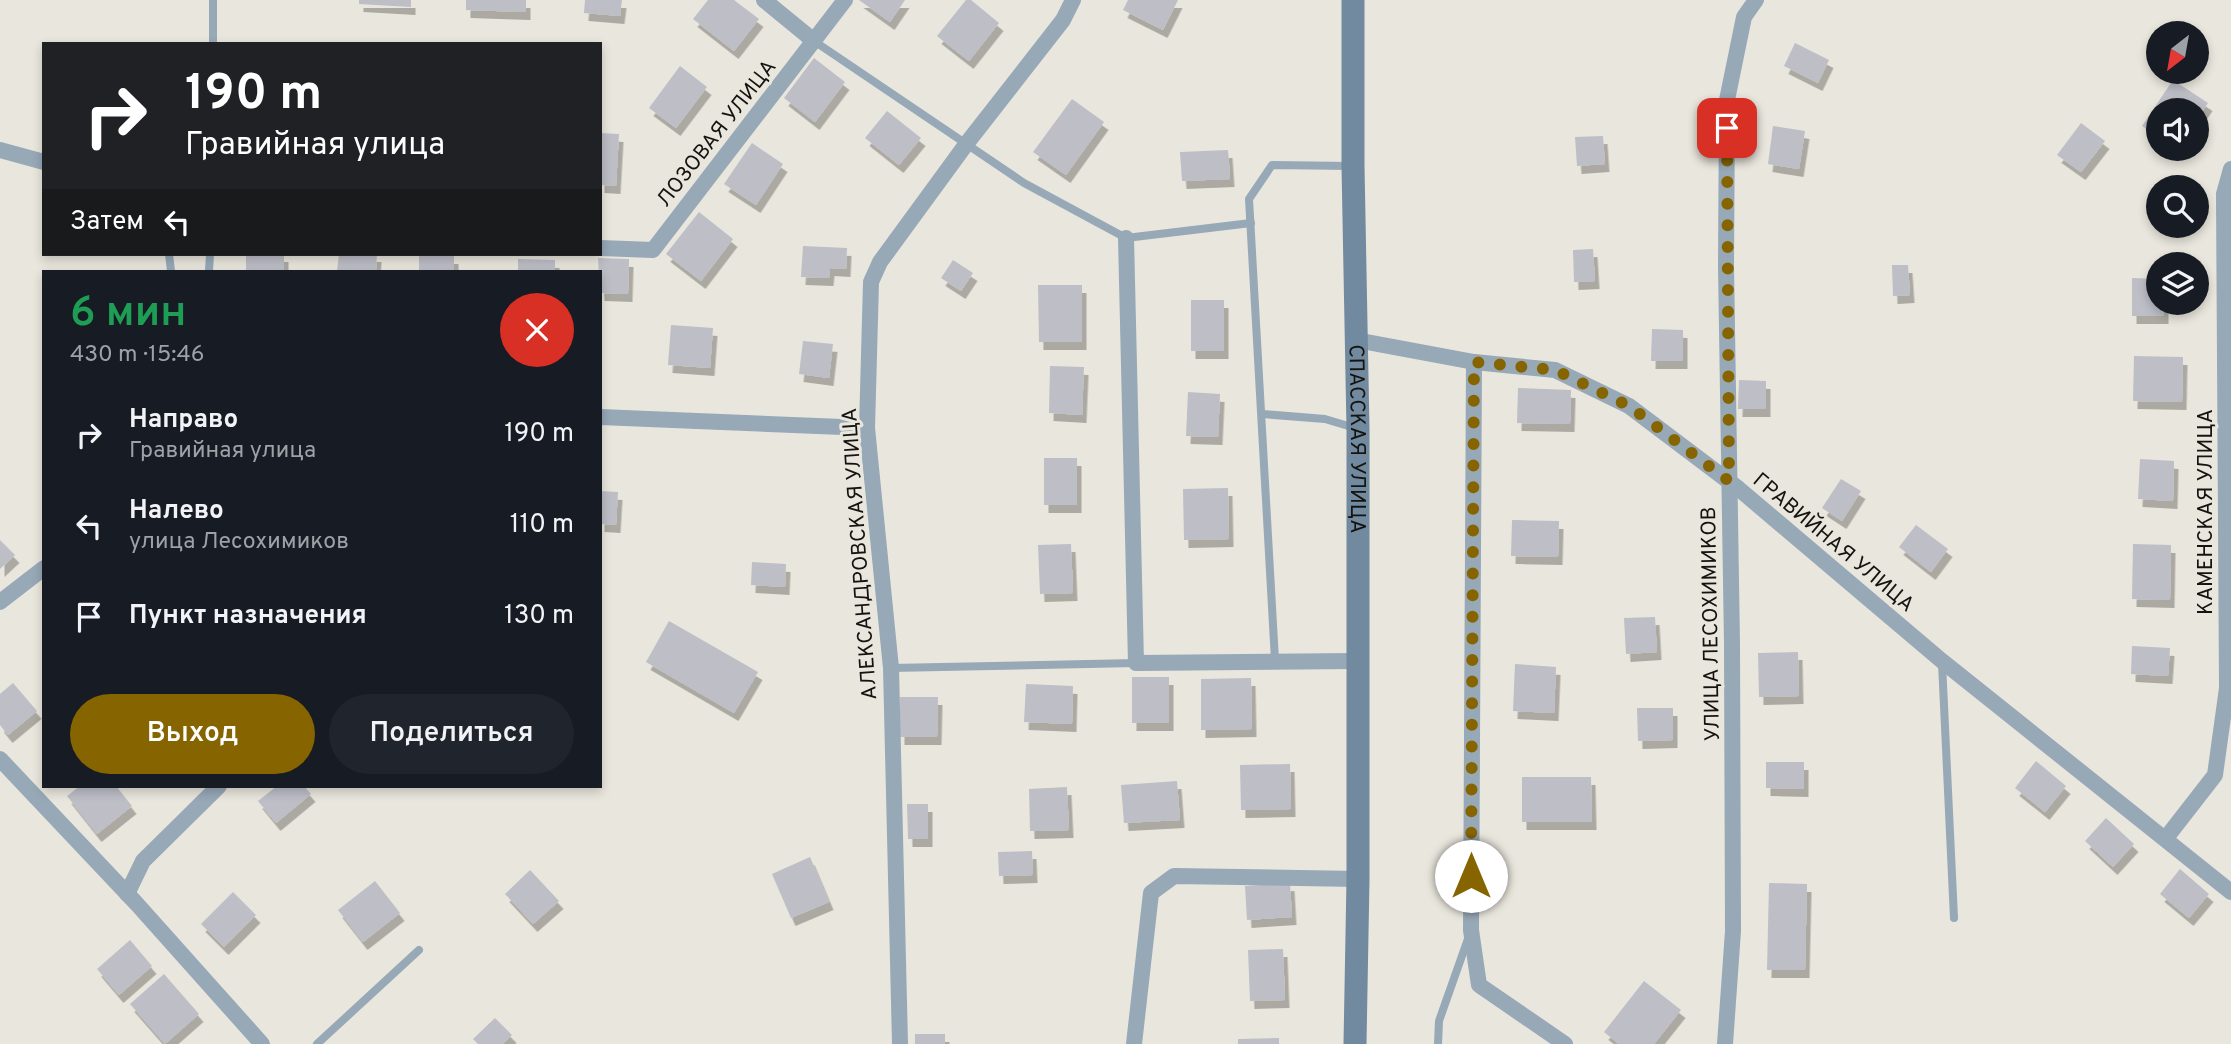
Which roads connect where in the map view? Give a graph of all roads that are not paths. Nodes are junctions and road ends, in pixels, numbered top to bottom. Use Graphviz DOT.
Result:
graph roads {
  1 [pos="213,0"];
  2 [pos="764,0"];
  3 [pos="845,0"];
  4 [pos="1073,0"];
  5 [pos="1353,0"];
  6 [pos="1756,0"];
  7 [pos="814,41"];
  8 [pos="213,42"];
  9 [pos="967,143"];
  10 [pos="0,150"];
  11 [pos="42,161"];
  12 [pos="1353,166"];
  13 [pos="2231,169"];
  14 [pos="1251,223"];
  15 [pos="1126,238"];
  16 [pos="602,248"];
  17 [pos="1356,340"];
  18 [pos="1474,362"];
  19 [pos="1262,414"];
  20 [pos="602,418"];
  21 [pos="867,428"];
  22 [pos="1358,429"];
  23 [pos="1729,481"];
  24 [pos="42,570"];
  25 [pos="0,602"];
  26 [pos="1275,660"];
  27 [pos="1356,661"];
  28 [pos="1942,661"];
  29 [pos="1136,663"];
  30 [pos="891,668"];
  31 [pos="0,759"];
  32 [pos="217,788"];
  33 [pos="2166,838"];
  34 [pos="1358,879"];
  35 [pos="2231,891"];
  36 [pos="127,894"];
  37 [pos="1954,918"];
  38 [pos="1471,930"];
  39 [pos="419,950"];
  40 [pos="262,1044"];
  41 [pos="317,1044"];
  42 [pos="900,1044"];
  43 [pos="1135,1044"];
  44 [pos="1354,1044"];
  45 [pos="1438,1044"];
  46 [pos="1565,1044"];
  47 [pos="1725,1044"];
  1 -- 8 [label="lane"];
  2 -- 7 [label="street"];
  3 -- 7 [label="street, ЛОЗОВАЯ УЛИЦА"];
  4 -- 9 [label="street, АЛЕКСАНДРОВСКАЯ УЛИЦА"];
  5 -- 12 [label="street, СПАССКАЯ УЛИЦА"];
  6 -- 23 [label="street, УЛИЦА ЛЕСОХИМИКОВ"];
  7 -- 9 [label="lane"];
  7 -- 16 [label="street, ЛОЗОВАЯ УЛИЦА"];
  9 -- 15 [label="lane"];
  9 -- 21 [label="street, АЛЕКСАНДРОВСКАЯ УЛИЦА"];
  10 -- 11 [label="street"];
  12 -- 14 [label="lane"];
  12 -- 17 [label="street, СПАССКАЯ УЛИЦА"];
  13 -- 33 [label="street, КАМЕНСКАЯ УЛИЦА"];
  14 -- 15 [label="lane"];
  14 -- 19 [label="lane"];
  15 -- 29 [label="street"];
  17 -- 18 [label="street, ГРАВИЙНАЯ УЛИЦА"];
  17 -- 22 [label="street, СПАССКАЯ УЛИЦА"];
  18 -- 23 [label="street, ГРАВИЙНАЯ УЛИЦА"];
  18 -- 38 [label="street"];
  19 -- 22 [label="lane"];
  19 -- 26 [label="lane"];
  20 -- 21 [label="street"];
  21 -- 30 [label="street, АЛЕКСАНДРОВСКАЯ УЛИЦА"];
  22 -- 27 [label="street, СПАССКАЯ УЛИЦА"];
  23 -- 28 [label="street, ГРАВИЙНАЯ УЛИЦА"];
  23 -- 47 [label="street, УЛИЦА ЛЕСОХИМИКОВ"];
  24 -- 25 [label="street"];
  26 -- 27 [label="street"];
  26 -- 29 [label="street"];
  27 -- 34 [label="street, СПАССКАЯ УЛИЦА"];
  28 -- 33 [label="street, ГРАВИЙНАЯ УЛИЦА"];
  28 -- 37 [label="lane"];
  29 -- 30 [label="lane"];
  30 -- 42 [label="street, АЛЕКСАНДРОВСКАЯ УЛИЦА"];
  31 -- 36 [label="street"];
  32 -- 36 [label="street"];
  33 -- 35 [label="street, ГРАВИЙНАЯ УЛИЦА"];
  34 -- 43 [label="street"];
  34 -- 44 [label="street, СПАССКАЯ УЛИЦА"];
  36 -- 40 [label="street"];
  38 -- 45 [label="lane"];
  38 -- 46 [label="street"];
  39 -- 41 [label="lane"];
}
